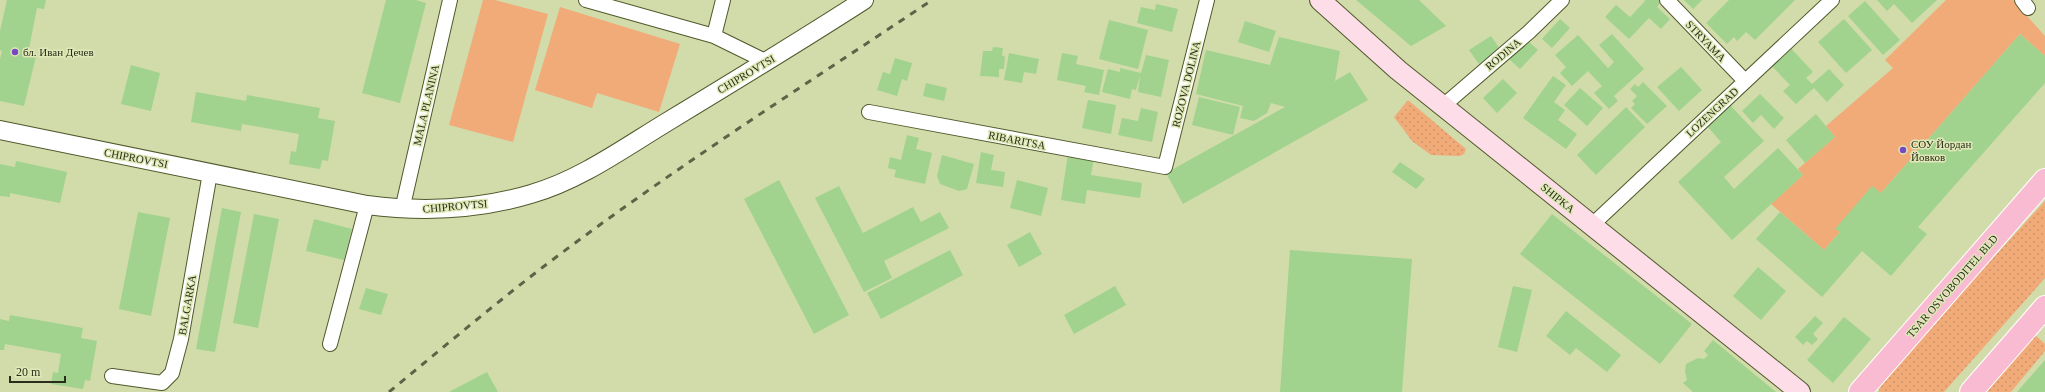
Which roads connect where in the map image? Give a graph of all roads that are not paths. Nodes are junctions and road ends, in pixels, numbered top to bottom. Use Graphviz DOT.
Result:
graph roads {
  1 [pos="450,0"];
  2 [pos="586,0"];
  3 [pos="723,0"];
  4 [pos="864,0"];
  5 [pos="1207,0"];
  6 [pos="1320,0"];
  7 [pos="1562,0"];
  8 [pos="1667,0"];
  9 [pos="1832,0"];
  10 [pos="714,36"];
  11 [pos="767,62"];
  12 [pos="1745,82"];
  13 [pos="1443,106"];
  14 [pos="869,112"];
  15 [pos="0,130"];
  16 [pos="1165,167"];
  17 [pos="210,173"];
  18 [pos="2045,180"];
  19 [pos="367,205"];
  20 [pos="402,210"];
  21 [pos="1592,225"];
  22 [pos="2045,307"];
  23 [pos="330,344"];
  24 [pos="112,376"];
  25 [pos="1800,392"];
  26 [pos="1860,392"];
  27 [pos="1971,392"];
  1 -- 20 [label="street, MALA PLANINA"];
  2 -- 10 [label="street"];
  3 -- 10 [label="street"];
  4 -- 11 [label="street, CHIPROVTSI"];
  5 -- 16 [label="street, ROZOVA DOLINA"];
  6 -- 13 [label="main road, SHIPKA"];
  7 -- 13 [label="street, RODINA"];
  8 -- 12 [label="street, STRYAMA"];
  9 -- 12 [label="street, LOZENGRAD"];
  10 -- 11 [label="street"];
  11 -- 20 [label="street, CHIPROVTSI"];
  12 -- 21 [label="street, LOZENGRAD"];
  13 -- 21 [label="main road, SHIPKA"];
  14 -- 16 [label="street, RIBARITSA"];
  15 -- 17 [label="street, CHIPROVTSI"];
  17 -- 19 [label="street, CHIPROVTSI"];
  17 -- 24 [label="street, BALGARKA"];
  18 -- 26 [label="main road, TSAR OSVOBODITEL BLD"];
  19 -- 20 [label="street, CHIPROVTSI"];
  19 -- 23 [label="street"];
  21 -- 25 [label="main road, SHIPKA"];
  22 -- 27 [label="main road"];
}
